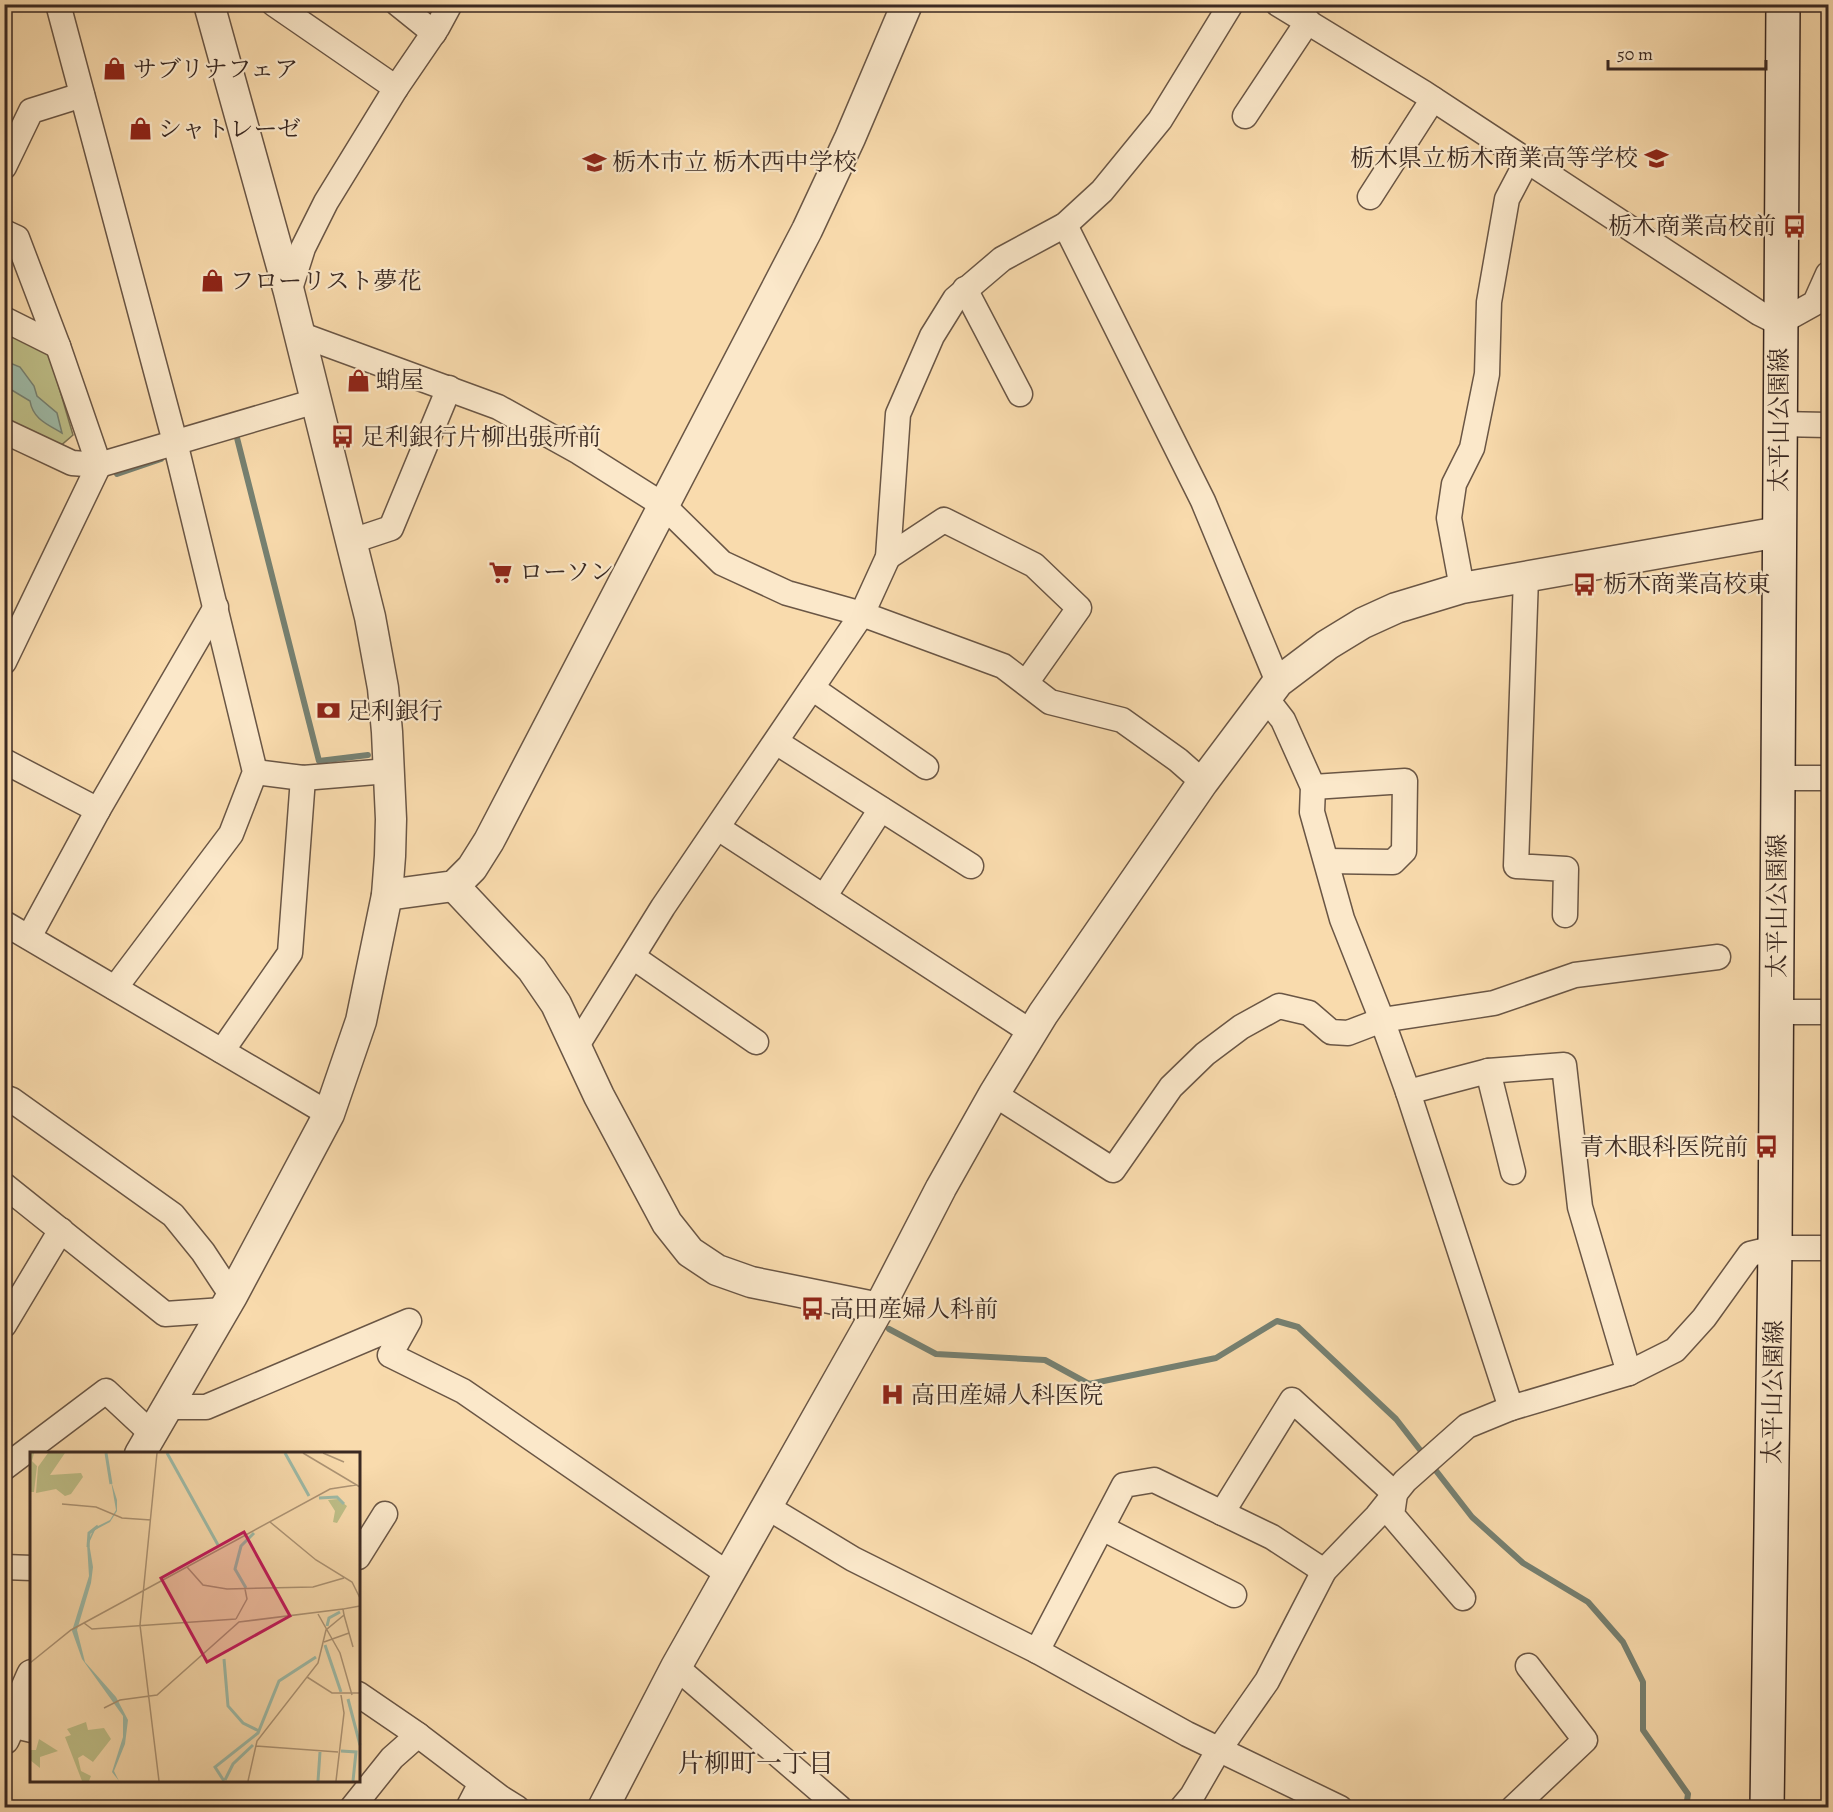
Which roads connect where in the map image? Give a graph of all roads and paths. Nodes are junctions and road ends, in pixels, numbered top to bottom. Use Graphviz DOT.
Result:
graph roads {
  1 [pos="58,4"];
  2 [pos="208,4"];
  3 [pos="274,4"];
  4 [pos="398,4"];
  5 [pos="450,4"];
  6 [pos="906,4"];
  7 [pos="1231,4"];
  8 [pos="1278,4"];
  9 [pos="1783,4"];
  10 [pos="1308,21"];
  11 [pos="434,33"];
  12 [pos="396,88"];
  13 [pos="82,95"];
  14 [pos="1433,99"];
  15 [pos="1245,116"];
  16 [pos="1527,161"];
  17 [pos="4,167"];
  18 [pos="1370,197"];
  19 [pos="1065,225"];
  20 [pos="4,232"];
  21 [pos="1828,274"];
  22 [pos="965,289"];
  23 [pos="289,292"];
  24 [pos="4,319"];
  25 [pos="1779,323"];
  26 [pos="299,334"];
  27 [pos="58,346"];
  28 [pos="449,388"];
  29 [pos="1020,394"];
  30 [pos="316,401"];
  31 [pos="1779,424"];
  32 [pos="1828,425"];
  33 [pos="4,431"];
  34 [pos="175,442"];
  35 [pos="99,465"];
  36 [pos="663,505"];
  37 [pos="1779,532"];
  38 [pos="352,541"];
  39 [pos="888,557"];
  40 [pos="1526,577"];
  41 [pos="1462,588"];
  42 [pos="216,607"];
  43 [pos="862,614"];
  44 [pos="4,662"];
  45 [pos="1026,683"];
  46 [pos="812,688"];
  47 [pos="1272,690"];
  48 [pos="776,742"];
  49 [pos="4,761"];
  50 [pos="926,767"];
  51 [pos="388,771"];
  52 [pos="255,772"];
  53 [pos="303,778"];
  54 [pos="1777,778"];
  55 [pos="1828,778"];
  56 [pos="1203,782"];
  57 [pos="1313,787"];
  58 [pos="881,809"];
  59 [pos="98,810"];
  60 [pos="718,828"];
  61 [pos="1327,861"];
  62 [pos="971,866"];
  63 [pos="454,886"];
  64 [pos="387,895"];
  65 [pos="824,897"];
  66 [pos="1565,915"];
  67 [pos="4,923"];
  68 [pos="29,938"];
  69 [pos="633,957"];
  70 [pos="1718,957"];
  71 [pos="115,988"];
  72 [pos="1777,1012"];
  73 [pos="1828,1012"];
  74 [pos="1382,1020"];
  75 [pos="1031,1032"];
  76 [pos="756,1042"];
  77 [pos="576,1047"];
  78 [pos="222,1051"];
  79 [pos="1488,1071"];
  80 [pos="1408,1092"];
  81 [pos="994,1094"];
  82 [pos="4,1097"];
  83 [pos="329,1114"];
  84 [pos="1513,1172"];
  85 [pos="4,1185"];
  86 [pos="61,1230"];
  87 [pos="1775,1248"];
  88 [pos="1828,1248"];
  89 [pos="228,1303"];
  90 [pos="879,1308"];
  91 [pos="4,1325"];
  92 [pos="1629,1373"];
  93 [pos="1511,1408"];
  94 [pos="152,1431"];
  95 [pos="4,1468"];
  96 [pos="1395,1494"];
  97 [pos="767,1507"];
  98 [pos="1222,1513"];
  99 [pos="385,1514"];
  100 [pos="1102,1528"];
  101 [pos="360,1554"];
  102 [pos="4,1567"];
  103 [pos="30,1568"];
  104 [pos="1324,1571"];
  105 [pos="728,1574"];
  106 [pos="1234,1595"];
  107 [pos="1463,1598"];
  108 [pos="1037,1651"];
  109 [pos="1528,1666"];
  110 [pos="676,1667"];
  111 [pos="30,1682"];
  112 [pos="360,1695"];
  113 [pos="16,1731"];
  114 [pos="418,1735"];
  115 [pos="1218,1751"];
  116 [pos="482,1783"];
  117 [pos="352,1808"];
  118 [pos="468,1808"];
  119 [pos="517,1808"];
  120 [pos="603,1808"];
  121 [pos="840,1808"];
  122 [pos="1182,1808"];
  123 [pos="1340,1808"];
  124 [pos="1513,1808"];
  125 [pos="1767,1808"];
  1 -- 13 [label="street"];
  2 -- 23 [label="street"];
  3 -- 12 [label="street"];
  4 -- 11 [label="street"];
  5 -- 11 [label="street"];
  6 -- 36 [label="street"];
  7 -- 19 [label="street"];
  8 -- 10 [label="street"];
  9 -- 25 [label="main road, 太平山公園線"];
  10 -- 14 [label="street"];
  10 -- 15 [label="street"];
  11 -- 12 [label="street"];
  12 -- 23 [label="street"];
  13 -- 17 [label="street"];
  13 -- 34 [label="street"];
  14 -- 16 [label="street"];
  14 -- 18 [label="street"];
  16 -- 25 [label="street"];
  16 -- 41 [label="street"];
  19 -- 22 [label="street"];
  19 -- 47 [label="street"];
  20 -- 27 [label="street"];
  21 -- 25 [label="street"];
  22 -- 29 [label="street"];
  22 -- 39 [label="street"];
  23 -- 26 [label="street"];
  24 -- 27 [label="street"];
  25 -- 31 [label="main road, 太平山公園線"];
  26 -- 28 [label="street"];
  26 -- 30 [label="street"];
  27 -- 35 [label="street"];
  28 -- 36 [label="street"];
  28 -- 38 [label="street"];
  30 -- 34 [label="street"];
  30 -- 38 [label="street"];
  31 -- 32 [label="street"];
  31 -- 37 [label="main road, 太平山公園線"];
  33 -- 35 [label="street"];
  34 -- 35 [label="street"];
  34 -- 42 [label="street"];
  35 -- 44 [label="street"];
  36 -- 43 [label="street"];
  36 -- 63 [label="street"];
  37 -- 40 [label="street"];
  37 -- 54 [label="main road, 太平山公園線"];
  38 -- 51 [label="street"];
  39 -- 43 [label="street"];
  39 -- 45 [label="street"];
  40 -- 41 [label="street"];
  40 -- 66 [label="street"];
  41 -- 47 [label="street"];
  42 -- 52 [label="street"];
  42 -- 59 [label="street"];
  43 -- 45 [label="street"];
  43 -- 46 [label="street"];
  45 -- 56 [label="street"];
  46 -- 48 [label="street"];
  46 -- 50 [label="street"];
  47 -- 56 [label="street"];
  47 -- 57 [label="street"];
  48 -- 58 [label="street"];
  48 -- 60 [label="street"];
  49 -- 59 [label="street"];
  51 -- 53 [label="street"];
  51 -- 64 [label="street"];
  52 -- 53 [label="street"];
  52 -- 71 [label="street"];
  53 -- 78 [label="street"];
  54 -- 55 [label="street"];
  54 -- 72 [label="main road, 太平山公園線"];
  56 -- 75 [label="street"];
  57 -- 61 [label="street"];
  57 -- 61 [label="street"];
  58 -- 62 [label="street"];
  58 -- 65 [label="street"];
  59 -- 68 [label="street"];
  60 -- 65 [label="street"];
  60 -- 69 [label="street"];
  61 -- 74 [label="street"];
  63 -- 64 [label="street"];
  63 -- 77 [label="street"];
  64 -- 83 [label="street"];
  65 -- 75 [label="street"];
  67 -- 68 [label="street"];
  68 -- 71 [label="street"];
  69 -- 76 [label="street"];
  69 -- 77 [label="street"];
  70 -- 74 [label="street"];
  71 -- 78 [label="street"];
  72 -- 73 [label="street"];
  72 -- 87 [label="main road, 太平山公園線"];
  74 -- 80 [label="street"];
  74 -- 81 [label="street"];
  75 -- 81 [label="street"];
  77 -- 90 [label="street"];
  78 -- 83 [label="street"];
  79 -- 80 [label="street"];
  79 -- 84 [label="street"];
  79 -- 92 [label="street"];
  80 -- 93 [label="street"];
  81 -- 90 [label="street"];
  82 -- 89 [label="street"];
  83 -- 89 [label="street"];
  85 -- 86 [label="street"];
  86 -- 89 [label="street"];
  86 -- 91 [label="street"];
  87 -- 88 [label="street"];
  87 -- 92 [label="street"];
  87 -- 125 [label="main road, 太平山公園線"];
  89 -- 94 [label="street"];
  90 -- 97 [label="street"];
  92 -- 93 [label="street"];
  93 -- 96 [label="street"];
  94 -- 95 [label="street"];
  94 -- 105 [label="street"];
  96 -- 98 [label="street"];
  96 -- 104 [label="street"];
  96 -- 107 [label="street"];
  97 -- 105 [label="street"];
  97 -- 108 [label="street"];
  98 -- 100 [label="street"];
  98 -- 104 [label="street"];
  99 -- 101 [label="street"];
  100 -- 106 [label="street"];
  100 -- 108 [label="street"];
  102 -- 103 [label="street"];
  104 -- 115 [label="street"];
  105 -- 110 [label="street"];
  108 -- 115 [label="street"];
  109 -- 124 [label="street"];
  110 -- 120 [label="street"];
  110 -- 121 [label="street"];
  111 -- 113 [label="street"];
  112 -- 114 [label="street"];
  114 -- 116 [label="street"];
  114 -- 117 [label="street"];
  115 -- 122 [label="street"];
  115 -- 123 [label="street"];
  116 -- 118 [label="street"];
  116 -- 119 [label="street"];
}
